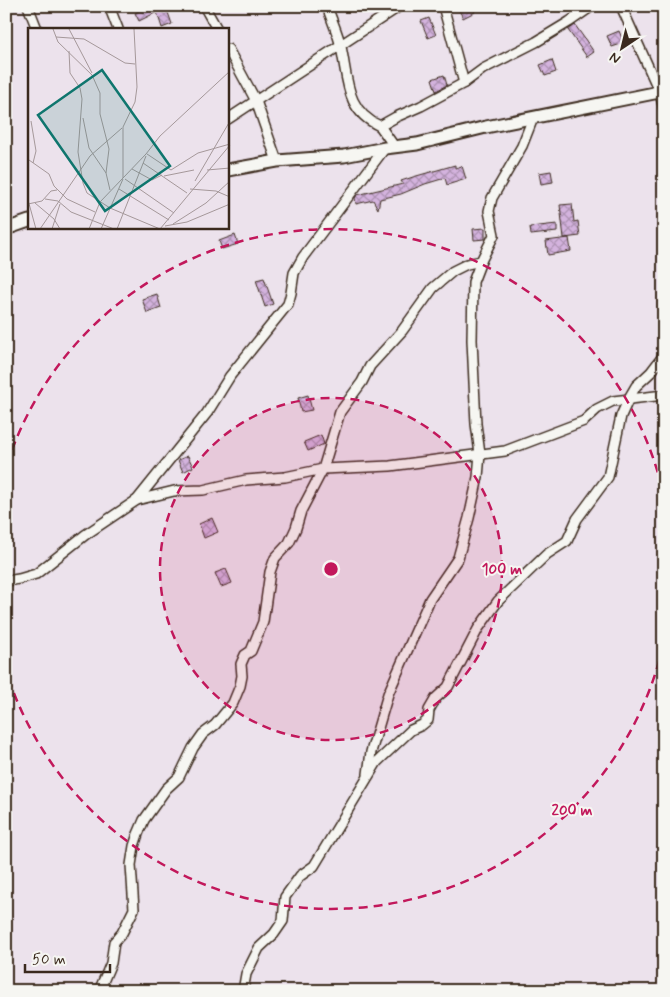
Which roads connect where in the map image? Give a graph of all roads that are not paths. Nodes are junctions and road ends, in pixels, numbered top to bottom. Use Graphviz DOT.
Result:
graph roads {
  1 [pos="28,6"];
  2 [pos="109,6"];
  3 [pos="204,6"];
  4 [pos="326,6"];
  5 [pos="400,6"];
  6 [pos="443,6"];
  7 [pos="592,6"];
  8 [pos="621,6"];
  9 [pos="37,28"];
  10 [pos="118,28"];
  11 [pos="216,28"];
  12 [pos="341,45"];
  13 [pos="229,51"];
  14 [pos="464,83"];
  15 [pos="662,92"];
  16 [pos="256,100"];
  17 [pos="664,109"];
  18 [pos="229,118"];
  19 [pos="533,118"];
  20 [pos="380,126"];
  21 [pos="390,147"];
  22 [pos="277,161"];
  23 [pos="229,170"];
  24 [pos="28,221"];
  25 [pos="6,229"];
  26 [pos="480,261"];
  27 [pos="664,354"];
  28 [pos="664,394"];
  29 [pos="628,398"];
  30 [pos="480,454"];
  31 [pos="323,469"];
  32 [pos="137,500"];
  33 [pos="6,581"];
  34 [pos="368,779"];
  35 [pos="99,991"];
  36 [pos="244,991"];
  1 -- 9 [label="street"];
  2 -- 10 [label="street"];
  3 -- 11 [label="street"];
  4 -- 12 [label="street"];
  5 -- 12 [label="street"];
  6 -- 14 [label="street"];
  7 -- 14 [label="street"];
  8 -- 15 [label="street"];
  12 -- 16 [label="street"];
  12 -- 20 [label="street"];
  13 -- 16 [label="street"];
  14 -- 20 [label="street"];
  15 -- 17 [label="street"];
  15 -- 19 [label="street"];
  16 -- 18 [label="street"];
  16 -- 22 [label="street"];
  19 -- 21 [label="street"];
  19 -- 26 [label="street"];
  20 -- 21 [label="street"];
  21 -- 22 [label="street"];
  21 -- 32 [label="street"];
  22 -- 23 [label="street"];
  24 -- 25 [label="street"];
  26 -- 30 [label="street"];
  26 -- 31 [label="street"];
  27 -- 29 [label="street"];
  28 -- 29 [label="street"];
  29 -- 30 [label="street"];
  29 -- 34 [label="street"];
  30 -- 31 [label="street"];
  30 -- 34 [label="street"];
  31 -- 32 [label="street"];
  31 -- 35 [label="street"];
  32 -- 33 [label="street"];
  34 -- 36 [label="street"];
}
